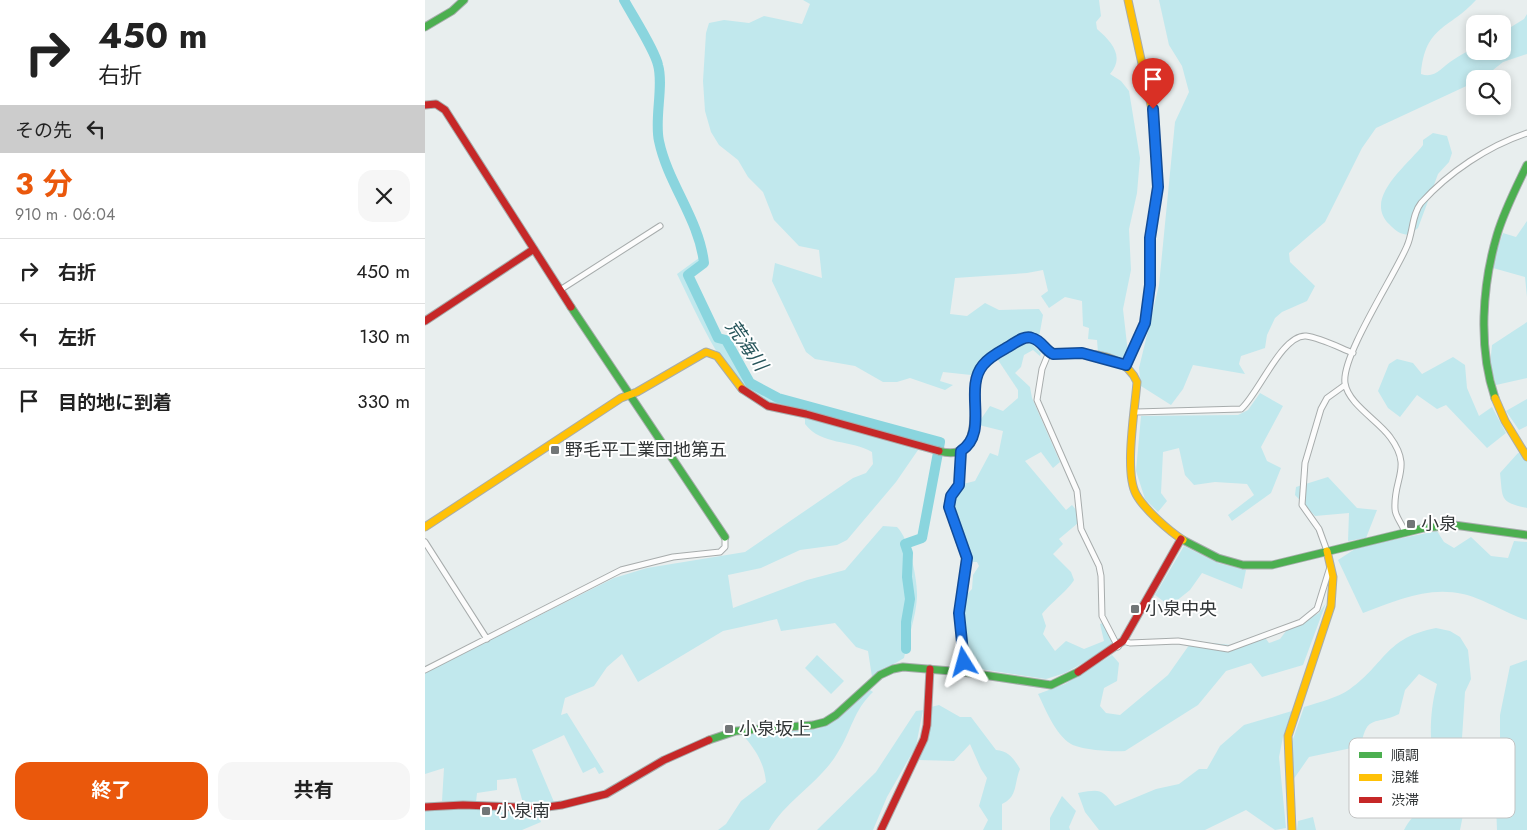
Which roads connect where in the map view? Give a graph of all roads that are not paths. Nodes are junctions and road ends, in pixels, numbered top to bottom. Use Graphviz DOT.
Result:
graph roads {
  1 [pos="464,0"];
  2 [pos="1128,0"];
  3 [pos="425,27"];
  4 [pos="425,105"];
  5 [pos="1527,132"];
  6 [pos="1527,166"];
  7 [pos="660,226"];
  8 [pos="534,249"];
  9 [pos="560,290"];
  10 [pos="425,321"];
  11 [pos="1049,352"];
  12 [pos="1353,353"];
  13 [pos="1126,365"];
  14 [pos="1345,385"];
  15 [pos="630,394"];
  16 [pos="1136,412"];
  17 [pos="961,451"];
  18 [pos="1527,457"];
  19 [pos="425,527"];
  20 [pos="1405,533"];
  21 [pos="1527,535"];
  22 [pos="725,537"];
  23 [pos="1181,539"];
  24 [pos="425,542"];
  25 [pos="1327,552"];
  26 [pos="1331,566"];
  27 [pos="487,639"];
  28 [pos="1120,644"];
  29 [pos="425,670"];
  30 [pos="930,670"];
  31 [pos="963,672"];
  32 [pos="425,807"];
  33 [pos="881,830"];
  34 [pos="1292,830"];
  1 -- 3 [label="street"];
  2 -- 13 [label="street"];
  4 -- 8 [label="street"];
  5 -- 12 [label="street"];
  6 -- 18 [label="street"];
  7 -- 9 [label="street"];
  8 -- 9 [label="street"];
  8 -- 10 [label="street"];
  9 -- 15 [label="street"];
  11 -- 13 [label="street"];
  11 -- 17 [label="street"];
  11 -- 28 [label="street"];
  12 -- 14 [label="street"];
  12 -- 16 [label="street"];
  13 -- 16 [label="street"];
  14 -- 20 [label="street"];
  14 -- 25 [label="street"];
  15 -- 17 [label="street"];
  15 -- 19 [label="street"];
  15 -- 22 [label="street"];
  16 -- 23 [label="street"];
  17 -- 31 [label="street"];
  20 -- 21 [label="street"];
  20 -- 25 [label="street"];
  22 -- 27 [label="street"];
  23 -- 25 [label="street"];
  23 -- 28 [label="street"];
  24 -- 27 [label="street"];
  25 -- 26 [label="street"];
  26 -- 28 [label="street"];
  26 -- 34 [label="street"];
  27 -- 29 [label="street"];
  28 -- 31 [label="street"];
  30 -- 31 [label="street"];
  30 -- 32 [label="street"];
  30 -- 33 [label="street"];
}
